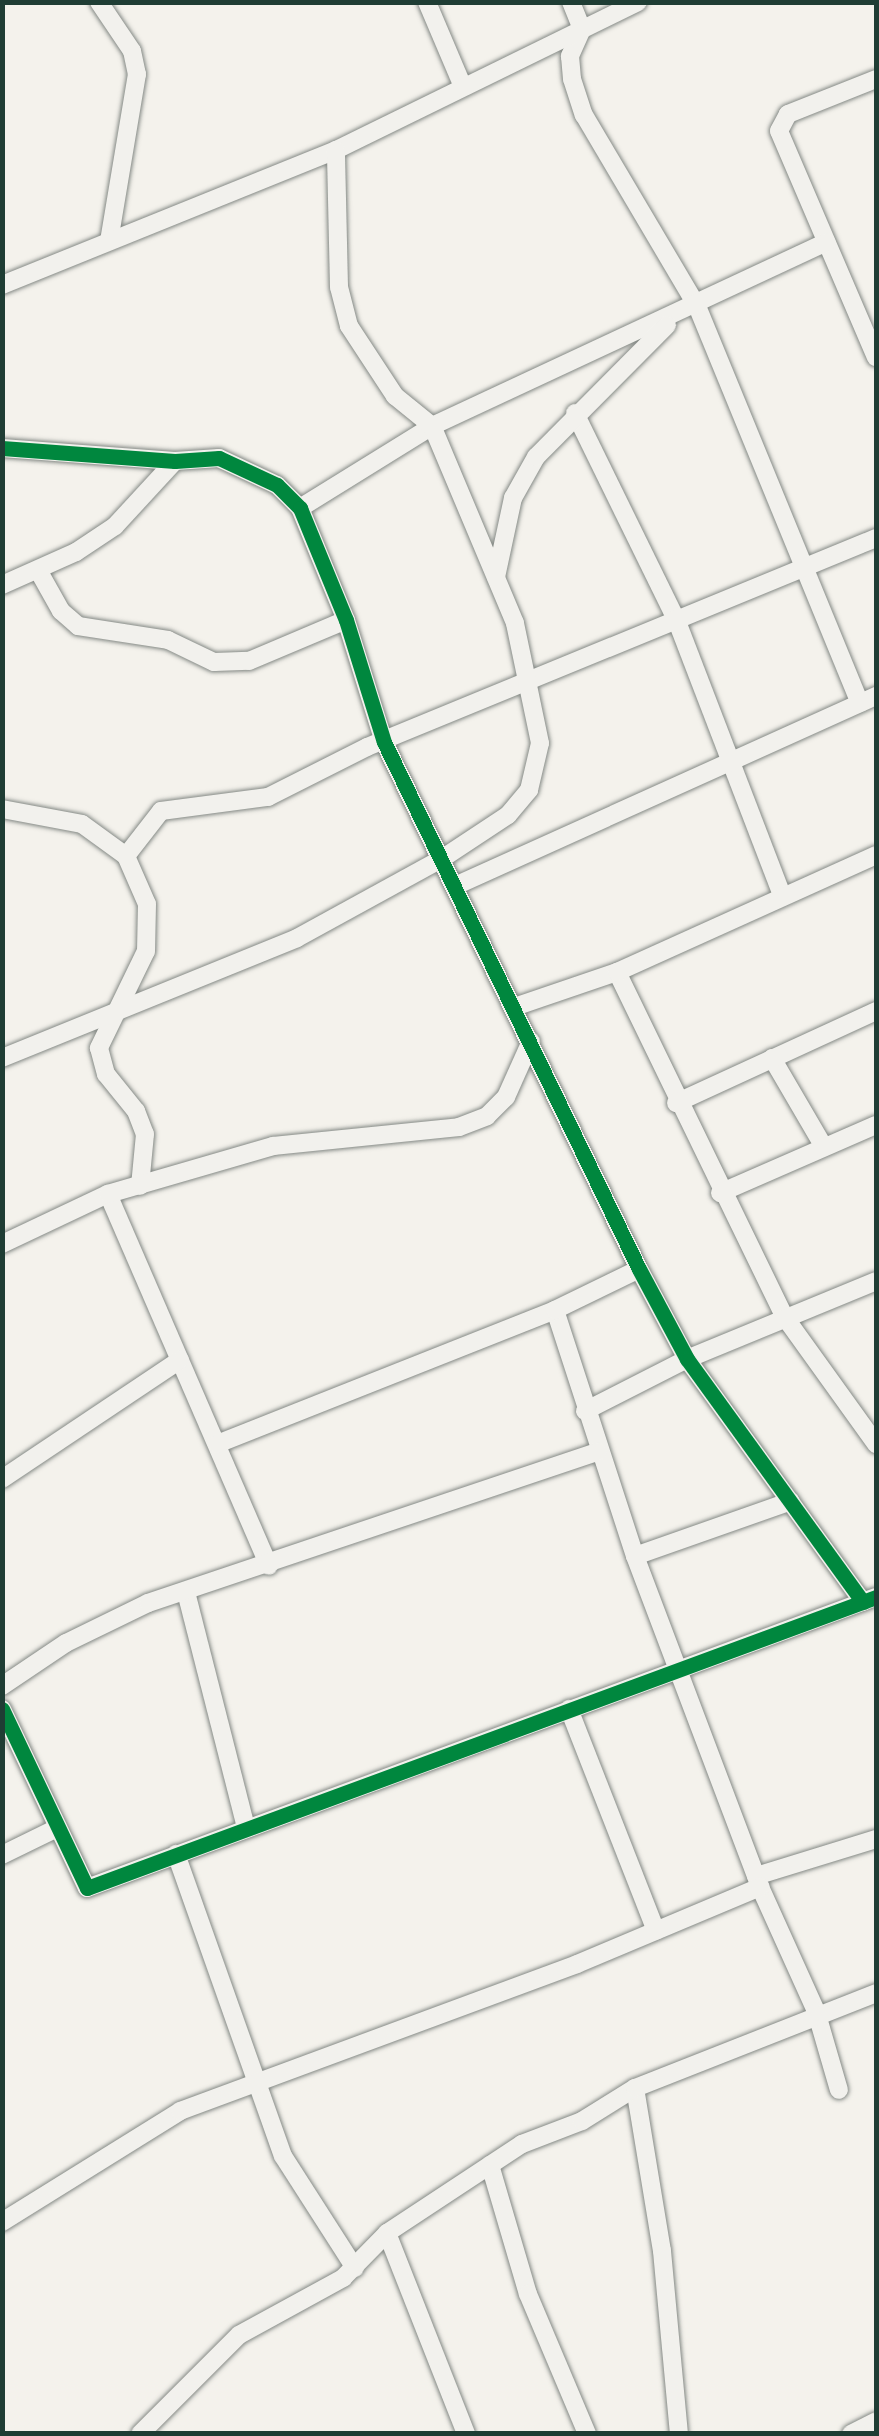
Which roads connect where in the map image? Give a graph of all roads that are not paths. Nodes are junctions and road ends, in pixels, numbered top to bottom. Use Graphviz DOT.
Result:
graph roads {
  1 [pos="112,2"];
  2 [pos="427,2"];
  3 [pos="571,2"];
  4 [pos="638,2"];
  5 [pos="100,3"];
  6 [pos="582,29"];
  7 [pos="876,79"];
  8 [pos="463,88"];
  9 [pos="336,150"];
  10 [pos="109,241"];
  11 [pos="826,242"];
  12 [pos="2,285"];
  13 [pos="697,306"];
  14 [pos="678,315"];
  15 [pos="876,356"];
  16 [pos="576,413"];
  17 [pos="432,426"];
  18 [pos="2,448"];
  19 [pos="175,461"];
  20 [pos="300,508"];
  21 [pos="876,538"];
  22 [pos="809,565"];
  23 [pos="38,570"];
  24 [pos="496,577"];
  25 [pos="2,585"];
  26 [pos="676,619"];
  27 [pos="346,620"];
  28 [pos="531,685"];
  29 [pos="868,700"];
  30 [pos="384,742"];
  31 [pos="730,757"];
  32 [pos="2,809"];
  33 [pos="876,855"];
  34 [pos="126,856"];
  35 [pos="443,858"];
  36 [pos="455,886"];
  37 [pos="782,895"];
  38 [pos="616,972"];
  39 [pos="514,1007"];
  40 [pos="876,1010"];
  41 [pos="108,1020"];
  42 [pos="531,1042"];
  43 [pos="2,1058"];
  44 [pos="772,1058"];
  45 [pos="676,1103"];
  46 [pos="876,1125"];
  47 [pos="824,1148"];
  48 [pos="140,1186"];
  49 [pos="720,1193"];
  50 [pos="108,1194"];
  51 [pos="2,1244"];
  52 [pos="640,1269"];
  53 [pos="876,1281"];
  54 [pos="555,1310"];
  55 [pos="784,1316"];
  56 [pos="180,1360"];
  57 [pos="687,1360"];
  58 [pos="584,1411"];
  59 [pos="870,1422"];
  60 [pos="216,1444"];
  61 [pos="876,1444"];
  62 [pos="598,1452"];
  63 [pos="2,1479"];
  64 [pos="791,1501"];
  65 [pos="635,1556"];
  66 [pos="269,1566"];
  67 [pos="186,1592"];
  68 [pos="870,1600"];
  69 [pos="677,1670"];
  70 [pos="2,1686"];
  71 [pos="2,1709"];
  72 [pos="570,1709"];
  73 [pos="246,1828"];
  74 [pos="54,1829"];
  75 [pos="876,1840"];
  76 [pos="176,1854"];
  77 [pos="2,1856"];
  78 [pos="758,1882"];
  79 [pos="656,1931"];
  80 [pos="876,1992"];
  81 [pos="816,2012"];
  82 [pos="258,2081"];
  83 [pos="635,2088"];
  84 [pos="839,2090"];
  85 [pos="490,2165"];
  86 [pos="2,2222"];
  87 [pos="387,2232"];
  88 [pos="355,2268"];
  89 [pos="876,2422"];
  90 [pos="140,2434"];
  91 [pos="466,2434"];
  92 [pos="587,2434"];
  93 [pos="679,2434"];
  94 [pos="850,2434"];
  1 -- 5 [label="street"];
  2 -- 8 [label="street"];
  3 -- 6 [label="street"];
  4 -- 6 [label="street"];
  5 -- 10 [label="street"];
  6 -- 8 [label="street"];
  6 -- 13 [label="street"];
  7 -- 11 [label="street"];
  8 -- 9 [label="street"];
  9 -- 10 [label="street"];
  9 -- 17 [label="street"];
  10 -- 12 [label="street"];
  11 -- 13 [label="street"];
  11 -- 15 [label="street"];
  13 -- 14 [label="street"];
  13 -- 22 [label="street"];
  14 -- 16 [label="street"];
  14 -- 17 [label="street"];
  16 -- 24 [label="street"];
  16 -- 26 [label="street"];
  17 -- 20 [label="street"];
  17 -- 24 [label="street"];
  18 -- 19 [label="street"];
  19 -- 20 [label="street"];
  19 -- 23 [label="street"];
  20 -- 27 [label="street"];
  21 -- 22 [label="street"];
  22 -- 26 [label="street"];
  22 -- 29 [label="street"];
  23 -- 25 [label="street"];
  23 -- 27 [label="street"];
  24 -- 28 [label="street"];
  26 -- 28 [label="street"];
  26 -- 31 [label="street"];
  27 -- 30 [label="street"];
  28 -- 30 [label="street"];
  28 -- 35 [label="street"];
  29 -- 31 [label="street"];
  30 -- 34 [label="street"];
  30 -- 35 [label="street"];
  31 -- 36 [label="street"];
  31 -- 37 [label="street"];
  32 -- 34 [label="street"];
  33 -- 37 [label="street"];
  34 -- 41 [label="street"];
  35 -- 36 [label="street"];
  35 -- 41 [label="street"];
  36 -- 39 [label="street"];
  37 -- 38 [label="street"];
  38 -- 39 [label="street"];
  38 -- 45 [label="street"];
  39 -- 42 [label="street"];
  40 -- 44 [label="street"];
  41 -- 43 [label="street"];
  41 -- 48 [label="street"];
  42 -- 48 [label="street"];
  42 -- 52 [label="street"];
  44 -- 45 [label="street"];
  44 -- 47 [label="street"];
  45 -- 49 [label="street"];
  46 -- 47 [label="street"];
  47 -- 49 [label="street"];
  48 -- 50 [label="street"];
  49 -- 55 [label="street"];
  50 -- 51 [label="street"];
  50 -- 56 [label="street"];
  52 -- 54 [label="street"];
  52 -- 57 [label="street"];
  53 -- 55 [label="street"];
  54 -- 58 [label="street"];
  54 -- 60 [label="street"];
  55 -- 57 [label="street"];
  55 -- 59 [label="street"];
  56 -- 60 [label="street"];
  56 -- 63 [label="street"];
  57 -- 58 [label="street"];
  57 -- 64 [label="street"];
  58 -- 62 [label="street"];
  59 -- 61 [label="street"];
  60 -- 66 [label="street"];
  62 -- 65 [label="street"];
  62 -- 66 [label="street"];
  64 -- 65 [label="street"];
  64 -- 68 [label="street"];
  65 -- 69 [label="street"];
  66 -- 67 [label="street"];
  67 -- 70 [label="street"];
  67 -- 73 [label="street"];
  68 -- 69 [label="street"];
  69 -- 72 [label="street"];
  69 -- 78 [label="street"];
  71 -- 74 [label="street"];
  72 -- 73 [label="street"];
  72 -- 79 [label="street"];
  73 -- 76 [label="street"];
  74 -- 76 [label="street"];
  74 -- 77 [label="street"];
  75 -- 78 [label="street"];
  76 -- 82 [label="street"];
  78 -- 79 [label="street"];
  78 -- 81 [label="street"];
  79 -- 82 [label="street"];
  80 -- 81 [label="street"];
  81 -- 83 [label="street"];
  81 -- 84 [label="street"];
  82 -- 86 [label="street"];
  82 -- 88 [label="street"];
  83 -- 85 [label="street"];
  83 -- 93 [label="street"];
  85 -- 87 [label="street"];
  85 -- 92 [label="street"];
  87 -- 88 [label="street"];
  87 -- 91 [label="street"];
  88 -- 90 [label="street"];
  89 -- 94 [label="street"];
}
